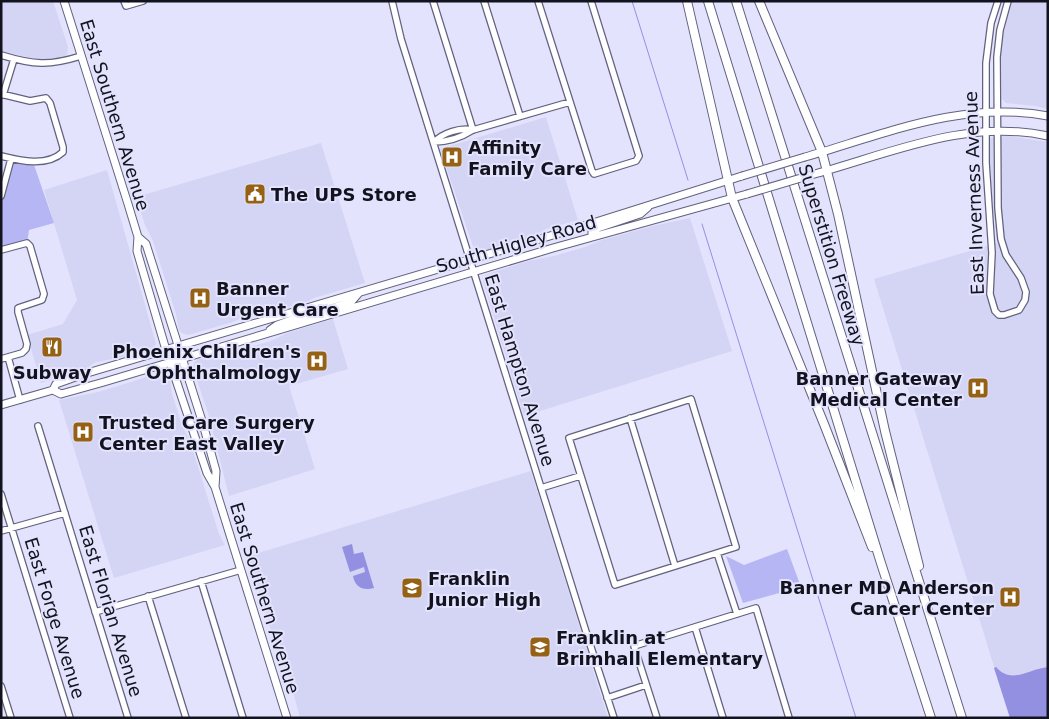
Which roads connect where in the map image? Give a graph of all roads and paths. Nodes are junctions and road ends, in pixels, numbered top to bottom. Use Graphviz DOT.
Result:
graph roads {
  1 [pos="64,1"];
  2 [pos="143,1"];
  3 [pos="392,1"];
  4 [pos="433,1"];
  5 [pos="484,1"];
  6 [pos="538,1"];
  7 [pos="591,1"];
  8 [pos="687,1"];
  9 [pos="708,1"];
  10 [pos="736,1"];
  11 [pos="759,1"];
  12 [pos="998,1"];
  13 [pos="1008,1"];
  14 [pos="125,4"];
  15 [pos="1,55"];
  16 [pos="81,56"];
  17 [pos="14,59"];
  18 [pos="2,95"];
  19 [pos="570,102"];
  20 [pos="986,111"];
  21 [pos="998,111"];
  22 [pos="520,116"];
  23 [pos="1048,116"];
  24 [pos="473,130"];
  25 [pos="991,130"];
  26 [pos="1048,136"];
  27 [pos="434,142"];
  28 [pos="822,152"];
  29 [pos="1,156"];
  30 [pos="11,158"];
  31 [pos="827,171"];
  32 [pos="727,180"];
  33 [pos="1,196"];
  34 [pos="732,198"];
  35 [pos="652,204"];
  36 [pos="138,237"];
  37 [pos="592,237"];
  38 [pos="1,250"];
  39 [pos="470,260"];
  40 [pos="473,272"];
  41 [pos="358,294"];
  42 [pos="310,308"];
  43 [pos="318,318"];
  44 [pos="266,334"];
  45 [pos="179,346"];
  46 [pos="166,350"];
  47 [pos="4,358"];
  48 [pos="183,358"];
  49 [pos="171,362"];
  50 [pos="53,390"];
  51 [pos="20,400"];
  52 [pos="1,406"];
  53 [pos="630,418"];
  54 [pos="38,426"];
  55 [pos="580,476"];
  56 [pos="215,487"];
  57 [pos="541,488"];
  58 [pos="1,494"];
  59 [pos="65,513"];
  60 [pos="12,528"];
  61 [pos="1,531"];
  62 [pos="717,552"];
  63 [pos="880,560"];
  64 [pos="676,566"];
  65 [pos="241,570"];
  66 [pos="201,581"];
  67 [pos="148,596"];
  68 [pos="95,612"];
  69 [pos="737,614"];
  70 [pos="695,627"];
  71 [pos="940,648"];
  72 [pos="646,685"];
  73 [pos="1,686"];
  74 [pos="607,698"];
  75 [pos="12,718"];
  76 [pos="70,718"];
  77 [pos="128,718"];
  78 [pos="186,718"];
  79 [pos="244,718"];
  80 [pos="287,718"];
  81 [pos="614,718"];
  82 [pos="657,718"];
  83 [pos="723,718"];
  84 [pos="789,718"];
  85 [pos="931,718"];
  86 [pos="962,718"];
  1 -- 16 [label="main road, East Southern Avenue"];
  2 -- 14 [label="street"];
  3 -- 27 [label="street, East Hampton Avenue"];
  4 -- 24 [label="street"];
  5 -- 22 [label="street"];
  6 -- 19 [label="street"];
  7 -- 19 [label="street"];
  8 -- 32 [label="highway"];
  9 -- 63 [label="highway"];
  10 -- 71 [label="highway, Superstition Freeway"];
  11 -- 28 [label="highway"];
  12 -- 20 [label="street, East Inverness Avenue"];
  13 -- 21 [label="street, East Inverness Avenue"];
  15 -- 17 [label="street"];
  16 -- 17 [label="street"];
  16 -- 36 [label="main road, East Southern Avenue"];
  17 -- 18 [label="street"];
  18 -- 30 [label="street"];
  19 -- 22 [label="street"];
  20 -- 21 [label="main road, South Higley Road"];
  20 -- 25 [label="street, East Inverness Avenue"];
  20 -- 28 [label="main road, South Higley Road"];
  21 -- 23 [label="main road, South Higley Road"];
  21 -- 25 [label="street, East Inverness Avenue"];
  22 -- 24 [label="street"];
  24 -- 27 [label="street"];
  25 -- 25 [label="street, East Inverness Avenue"];
  25 -- 26 [label="main road, South Higley Road"];
  25 -- 31 [label="main road, South Higley Road"];
  27 -- 39 [label="street, East Hampton Avenue"];
  28 -- 31 [label="highway"];
  28 -- 32 [label="main road, South Higley Road, bridge"];
  29 -- 30 [label="street"];
  30 -- 33 [label="street"];
  31 -- 34 [label="main road, South Higley Road, bridge"];
  31 -- 71 [label="highway"];
  32 -- 34 [label="highway"];
  32 -- 35 [label="main road, South Higley Road"];
  34 -- 37 [label="main road, South Higley Road"];
  34 -- 63 [label="highway"];
  35 -- 37 [label="main road"];
  35 -- 39 [label="main road, South Higley Road"];
  36 -- 45 [label="main road, East Southern Avenue"];
  36 -- 46 [label="main road, East Southern Avenue"];
  37 -- 40 [label="main road, South Higley Road"];
  38 -- 47 [label="street"];
  39 -- 40 [label="street, East Hampton Avenue"];
  39 -- 41 [label="main road, South Higley Road"];
  40 -- 43 [label="main road, South Higley Road"];
  40 -- 57 [label="street, East Hampton Avenue"];
  41 -- 42 [label="main road, South Higley Road"];
  41 -- 43 [label="main road"];
  42 -- 44 [label="main road"];
  42 -- 45 [label="main road, South Higley Road"];
  43 -- 44 [label="main road, South Higley Road"];
  44 -- 48 [label="main road, South Higley Road"];
  45 -- 46 [label="main road, South Higley Road"];
  45 -- 48 [label="main road, East Southern Avenue"];
  46 -- 49 [label="main road, East Southern Avenue"];
  46 -- 50 [label="main road, South Higley Road"];
  47 -- 51 [label="street"];
  48 -- 49 [label="main road, South Higley Road"];
  48 -- 56 [label="main road, East Southern Avenue"];
  49 -- 50 [label="main road, South Higley Road"];
  49 -- 56 [label="main road, East Southern Avenue"];
  50 -- 51 [label="main road, South Higley Road"];
  51 -- 52 [label="main road, South Higley Road"];
  53 -- 55 [label="street"];
  53 -- 62 [label="street"];
  53 -- 64 [label="street"];
  54 -- 59 [label="street, East Florian Avenue"];
  55 -- 57 [label="street"];
  55 -- 64 [label="street"];
  56 -- 65 [label="main road, East Southern Avenue"];
  57 -- 74 [label="street, East Hampton Avenue"];
  58 -- 60 [label="street, East Forge Avenue"];
  59 -- 60 [label="street"];
  59 -- 68 [label="street, East Florian Avenue"];
  60 -- 61 [label="street"];
  60 -- 76 [label="street, East Forge Avenue"];
  62 -- 64 [label="street"];
  62 -- 69 [label="street"];
  63 -- 85 [label="highway"];
  65 -- 66 [label="street"];
  65 -- 80 [label="main road, East Southern Avenue"];
  66 -- 67 [label="street"];
  66 -- 79 [label="street"];
  67 -- 68 [label="street"];
  67 -- 78 [label="street"];
  68 -- 77 [label="street, East Florian Avenue"];
  69 -- 70 [label="street"];
  69 -- 84 [label="street"];
  70 -- 72 [label="street"];
  70 -- 83 [label="street"];
  71 -- 86 [label="highway, Superstition Freeway"];
  72 -- 74 [label="street"];
  72 -- 82 [label="street"];
  73 -- 75 [label="street"];
  74 -- 81 [label="street, East Hampton Avenue"];
}
